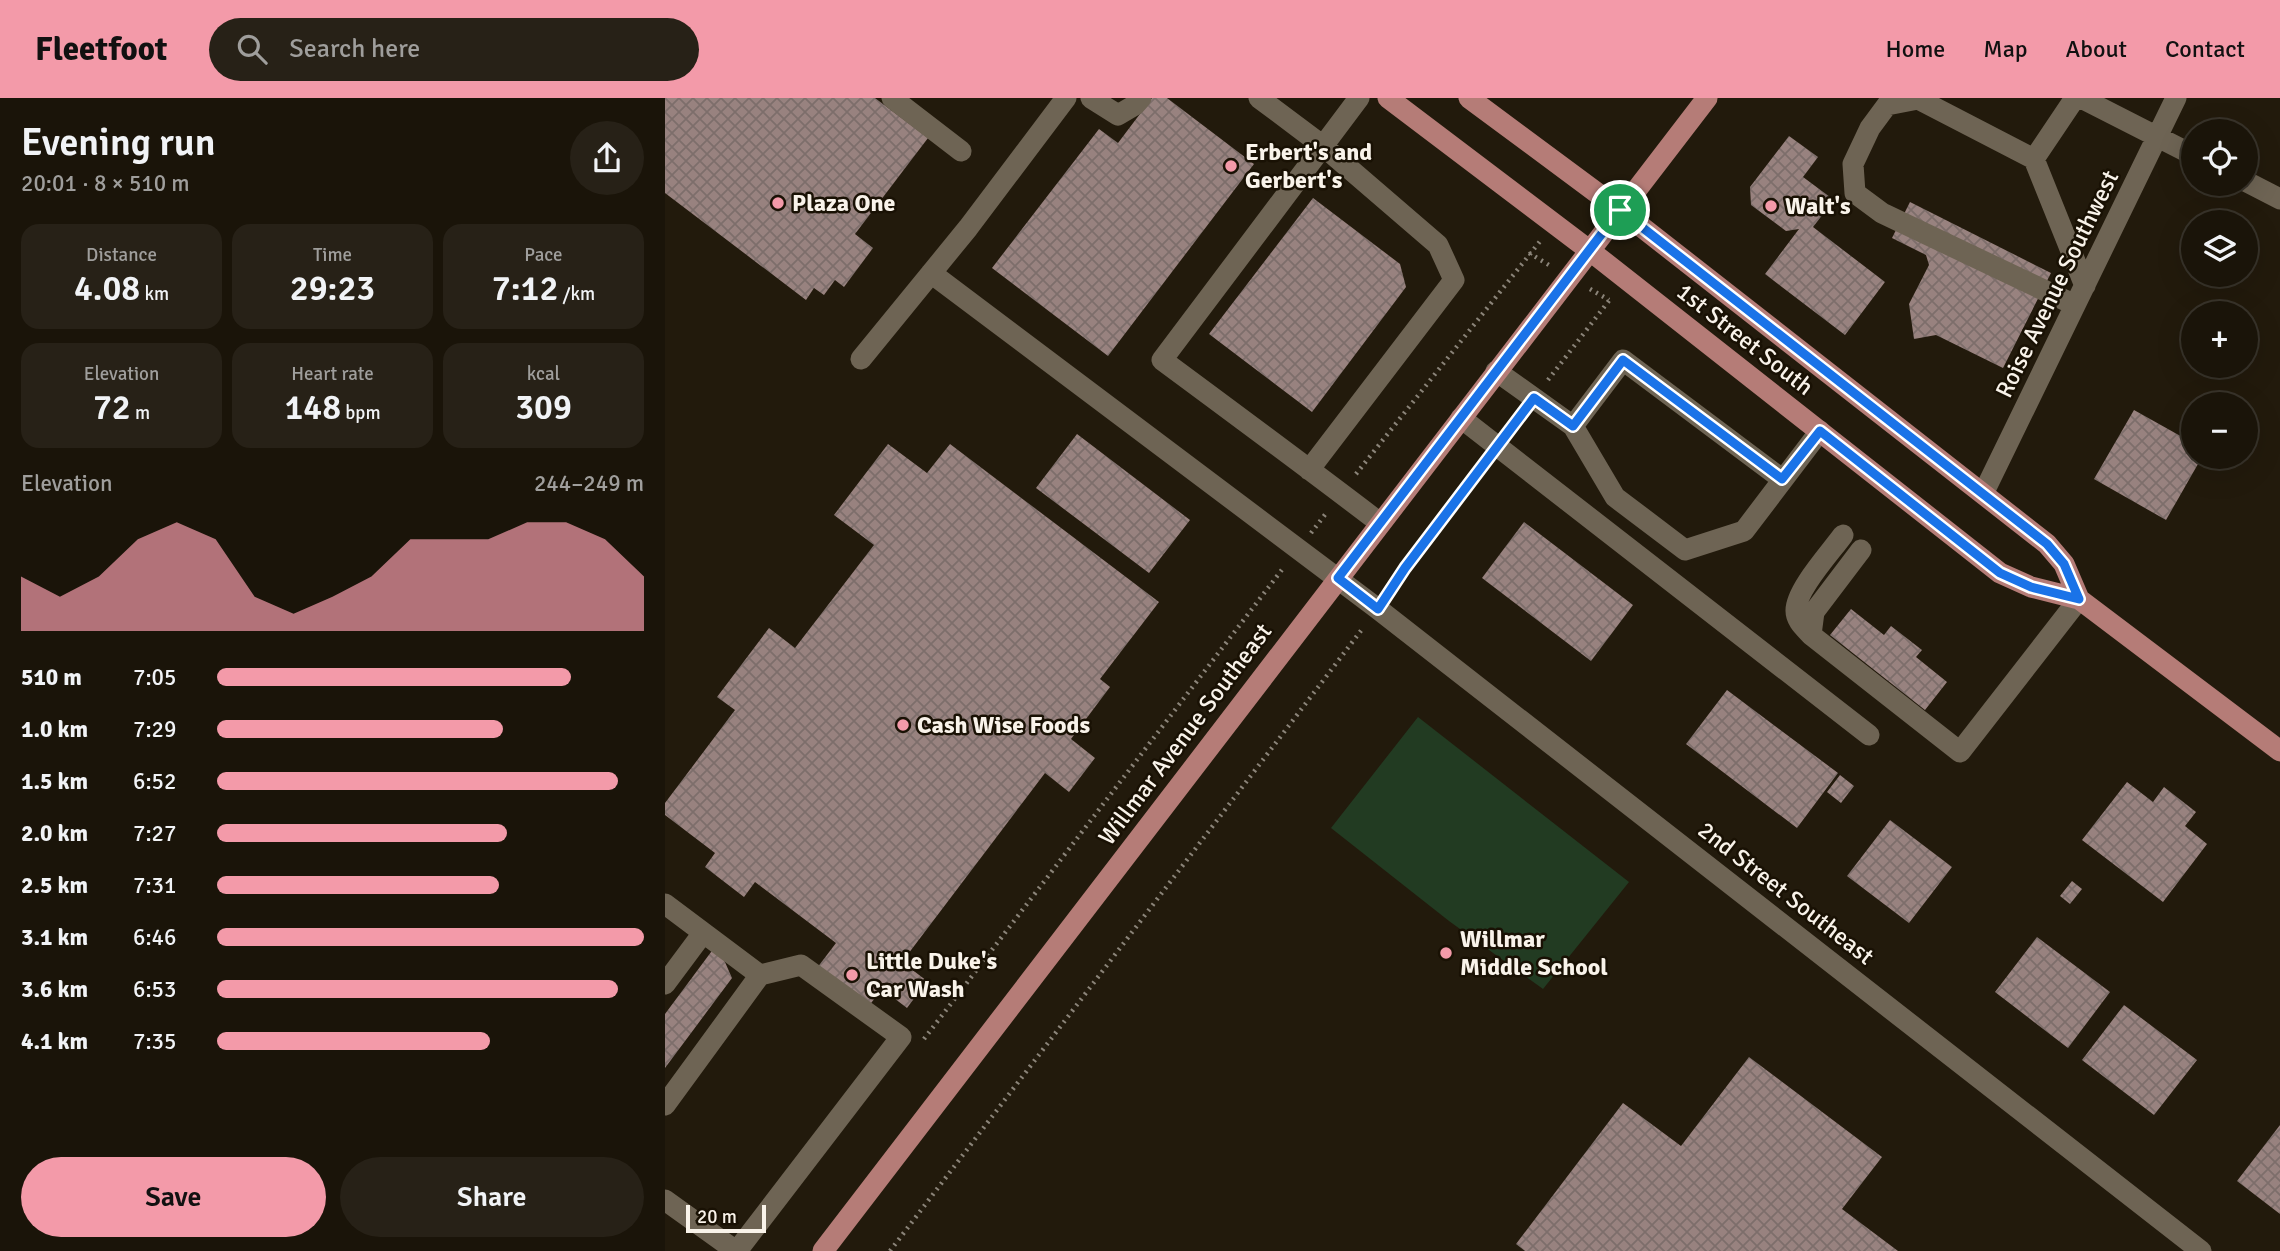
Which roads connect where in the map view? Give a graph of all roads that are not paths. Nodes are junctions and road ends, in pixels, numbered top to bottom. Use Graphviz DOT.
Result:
graph roads {
  1 [pos="892,98"];
  2 [pos="1066,98"];
  3 [pos="1091,98"];
  4 [pos="1140,98"];
  5 [pos="1259,98"];
  6 [pos="1359,98"];
  7 [pos="1388,98"];
  8 [pos="1469,98"];
  9 [pos="1707,98"];
  10 [pos="2075,98"];
  11 [pos="2081,98"];
  12 [pos="2176,98"];
  13 [pos="2157,137"];
  14 [pos="1323,146"];
  15 [pos="2181,149"];
  16 [pos="961,151"];
  17 [pos="2034,159"];
  18 [pos="2258,188"];
  19 [pos="2280,199"];
  20 [pos="1620,210"];
  21 [pos="1590,250"];
  22 [pos="931,273"];
  23 [pos="2085,286"];
  24 [pos="2075,305"];
  25 [pos="861,359"];
  26 [pos="1496,371"];
  27 [pos="1461,418"];
  28 [pos="1573,426"];
  29 [pos="1820,431"];
  30 [pos="1309,470"];
  31 [pos="1782,479"];
  32 [pos="1984,492"];
  33 [pos="1380,523"];
  34 [pos="1843,535"];
  35 [pos="1861,550"];
  36 [pos="1338,578"];
  37 [pos="2079,599"];
  38 [pos="1811,635"];
  39 [pos="1869,735"];
  40 [pos="2280,751"];
  41 [pos="665,904"];
  42 [pos="703,933"];
  43 [pos="760,975"];
  44 [pos="665,984"];
  45 [pos="665,1105"];
  46 [pos="665,1200"];
  47 [pos="736,1251"];
  48 [pos="823,1251"];
  49 [pos="2201,1251"];
  1 -- 16 [label="street"];
  2 -- 22 [label="street"];
  3 -- 4 [label="street"];
  5 -- 14 [label="street"];
  6 -- 14 [label="street"];
  7 -- 21 [label="main road, 1st Street South"];
  8 -- 20 [label="main road, 1st Street South"];
  9 -- 20 [label="main road, Willmar Avenue Southeast"];
  10 -- 17 [label="street"];
  11 -- 13 [label="street"];
  12 -- 13 [label="street, Roise Avenue Southwest"];
  13 -- 15 [label="street"];
  13 -- 23 [label="street, Roise Avenue Southwest"];
  14 -- 30 [label="street"];
  14 -- 30 [label="street"];
  17 -- 23 [label="street"];
  17 -- 24 [label="street"];
  18 -- 19 [label="street"];
  20 -- 21 [label="main road, Willmar Avenue Southeast"];
  20 -- 32 [label="main road, 1st Street South"];
  21 -- 26 [label="main road, Willmar Avenue Southeast"];
  21 -- 29 [label="main road, 1st Street South"];
  22 -- 25 [label="street"];
  22 -- 36 [label="street, 2nd Street Southeast"];
  23 -- 24 [label="street, Roise Avenue Southwest"];
  24 -- 32 [label="street, Roise Avenue Southwest"];
  26 -- 27 [label="main road, Willmar Avenue Southeast"];
  26 -- 28 [label="street"];
  27 -- 33 [label="main road, Willmar Avenue Southeast"];
  27 -- 39 [label="street"];
  28 -- 31 [label="street"];
  28 -- 31 [label="street"];
  29 -- 31 [label="street"];
  29 -- 37 [label="main road, 1st Street South"];
  30 -- 33 [label="street"];
  32 -- 37 [label="main road, 1st Street South"];
  33 -- 36 [label="main road, Willmar Avenue Southeast"];
  34 -- 38 [label="street"];
  35 -- 38 [label="street"];
  36 -- 48 [label="main road, Willmar Avenue Southeast"];
  36 -- 49 [label="street, 2nd Street Southeast"];
  37 -- 38 [label="street"];
  37 -- 40 [label="main road, 1st Street South"];
  41 -- 42 [label="street"];
  42 -- 43 [label="street"];
  42 -- 44 [label="street"];
  43 -- 45 [label="street"];
  43 -- 47 [label="street"];
  46 -- 47 [label="street"];
}
